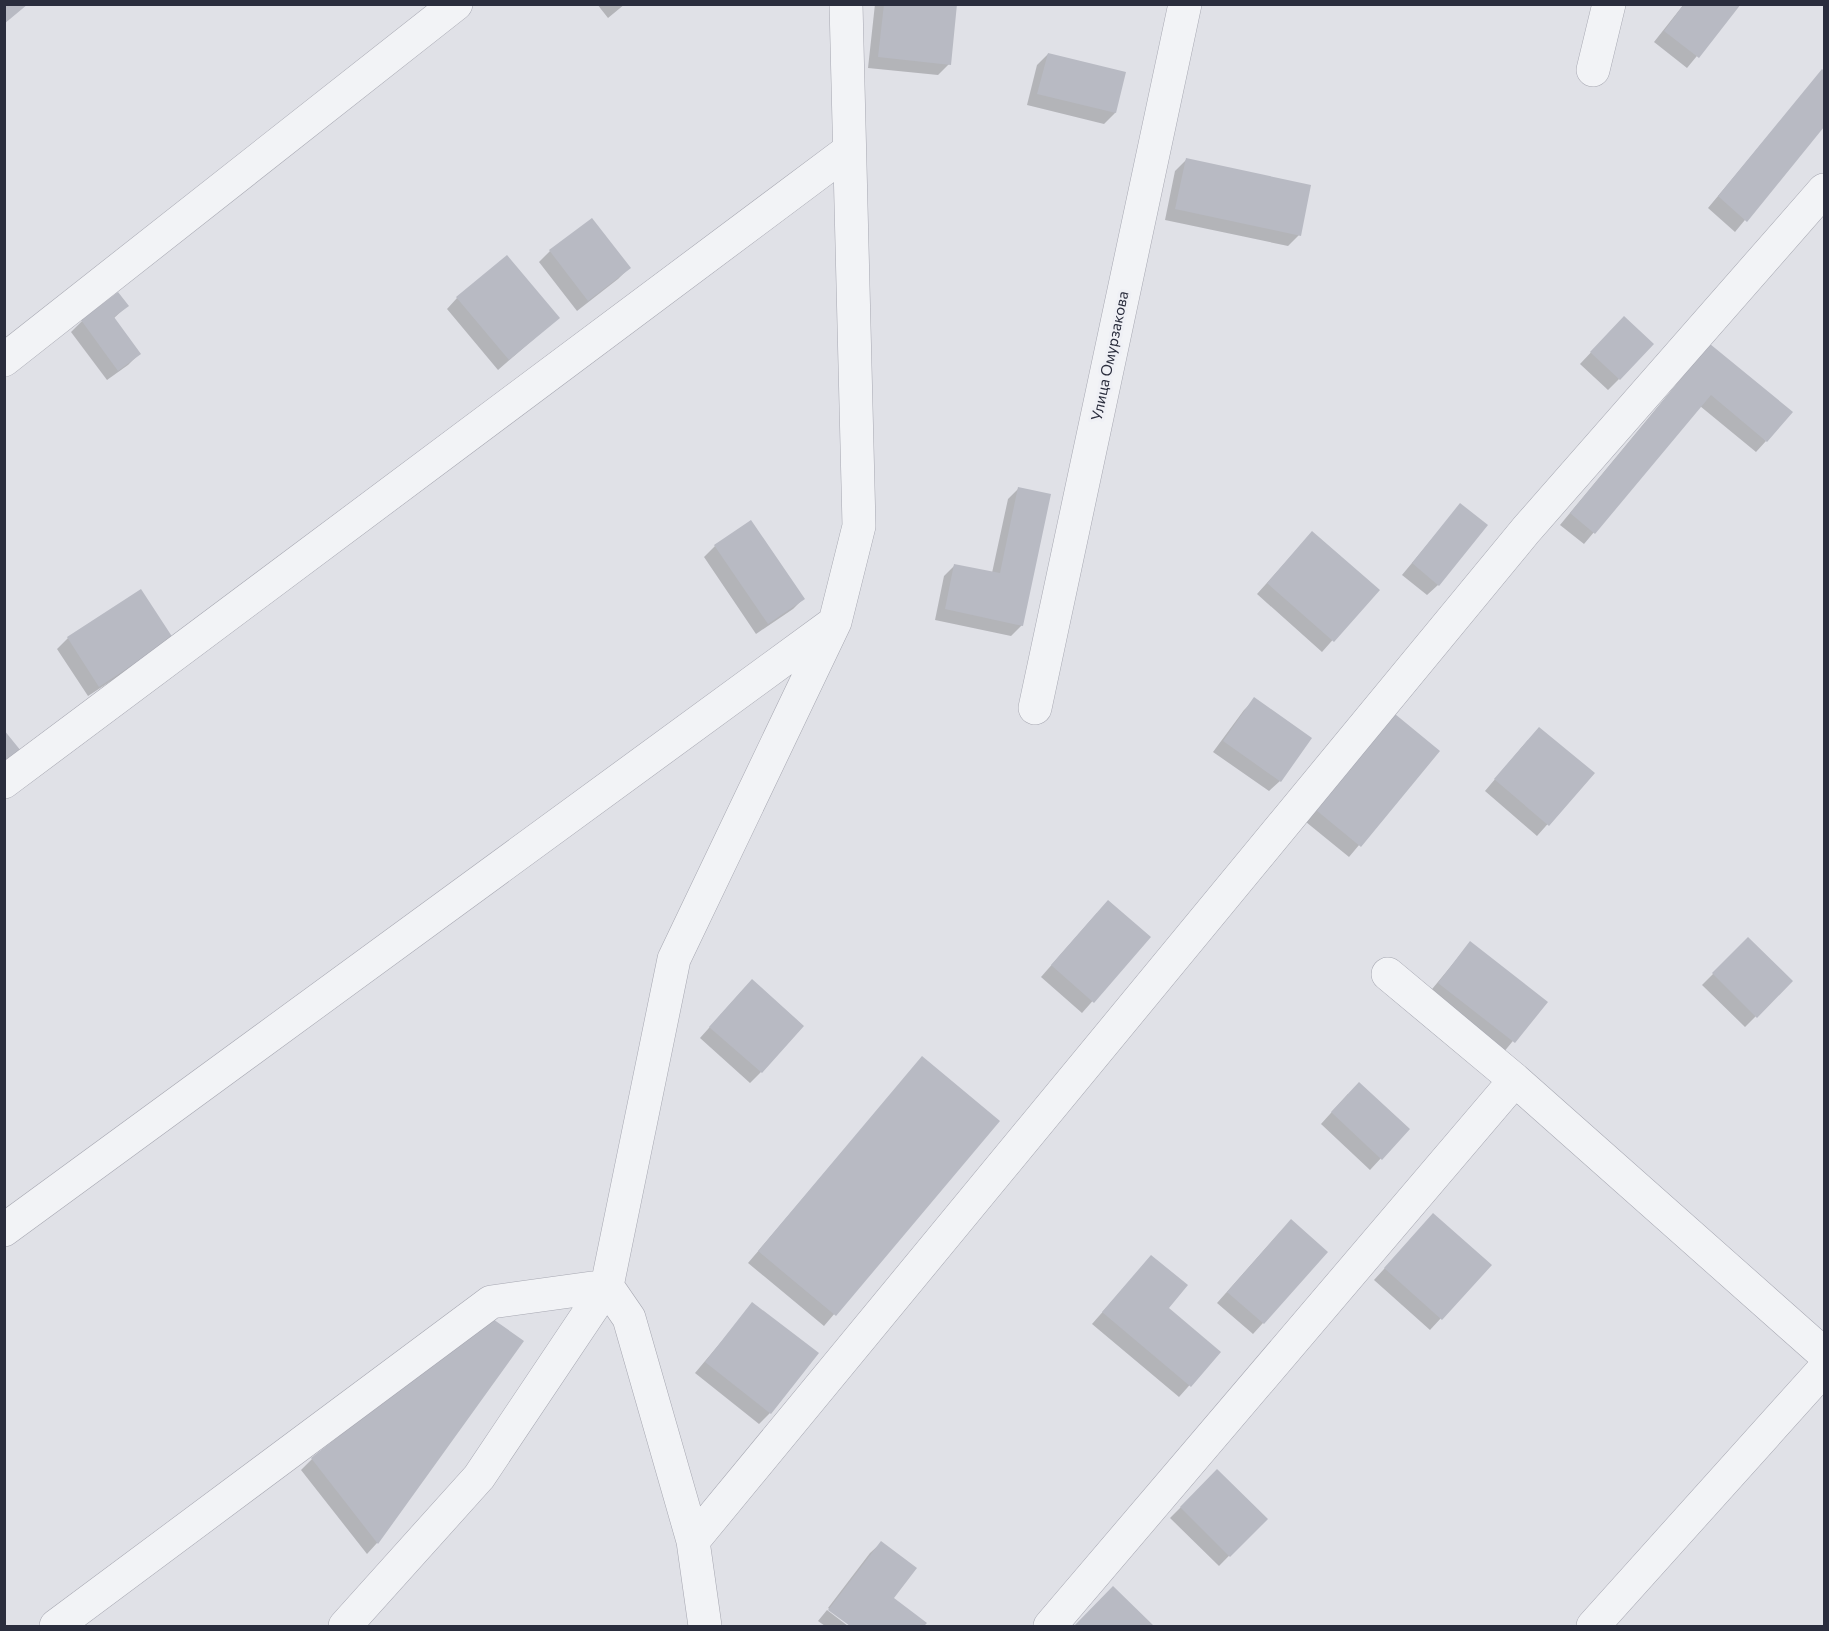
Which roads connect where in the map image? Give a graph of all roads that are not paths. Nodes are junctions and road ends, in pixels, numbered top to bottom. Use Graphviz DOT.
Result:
graph roads {
  1 [pos="456,4"];
  2 [pos="846,4"];
  3 [pos="1185,4"];
  4 [pos="1609,4"];
  5 [pos="1593,70"];
  6 [pos="848,151"];
  7 [pos="1824,190"];
  8 [pos="4,360"];
  9 [pos="835,622"];
  10 [pos="1035,708"];
  11 [pos="4,782"];
  12 [pos="1388,974"];
  13 [pos="1515,1080"];
  14 [pos="4,1230"];
  15 [pos="607,1286"];
  16 [pos="1824,1354"];
  17 [pos="1824,1369"];
  18 [pos="693,1541"];
  19 [pos="56,1626"];
  20 [pos="345,1626"];
  21 [pos="705,1626"];
  22 [pos="1050,1626"];
  23 [pos="1593,1626"];
  1 -- 8 [label="street"];
  2 -- 6 [label="street"];
  3 -- 10 [label="street, Улица Омурзакова"];
  4 -- 5 [label="street"];
  6 -- 9 [label="street"];
  6 -- 11 [label="street"];
  7 -- 18 [label="street"];
  9 -- 14 [label="street"];
  9 -- 15 [label="street"];
  12 -- 13 [label="street"];
  13 -- 16 [label="street"];
  13 -- 22 [label="street"];
  15 -- 18 [label="street"];
  15 -- 19 [label="street"];
  15 -- 20 [label="street"];
  17 -- 23 [label="street"];
  18 -- 21 [label="street"];
}
